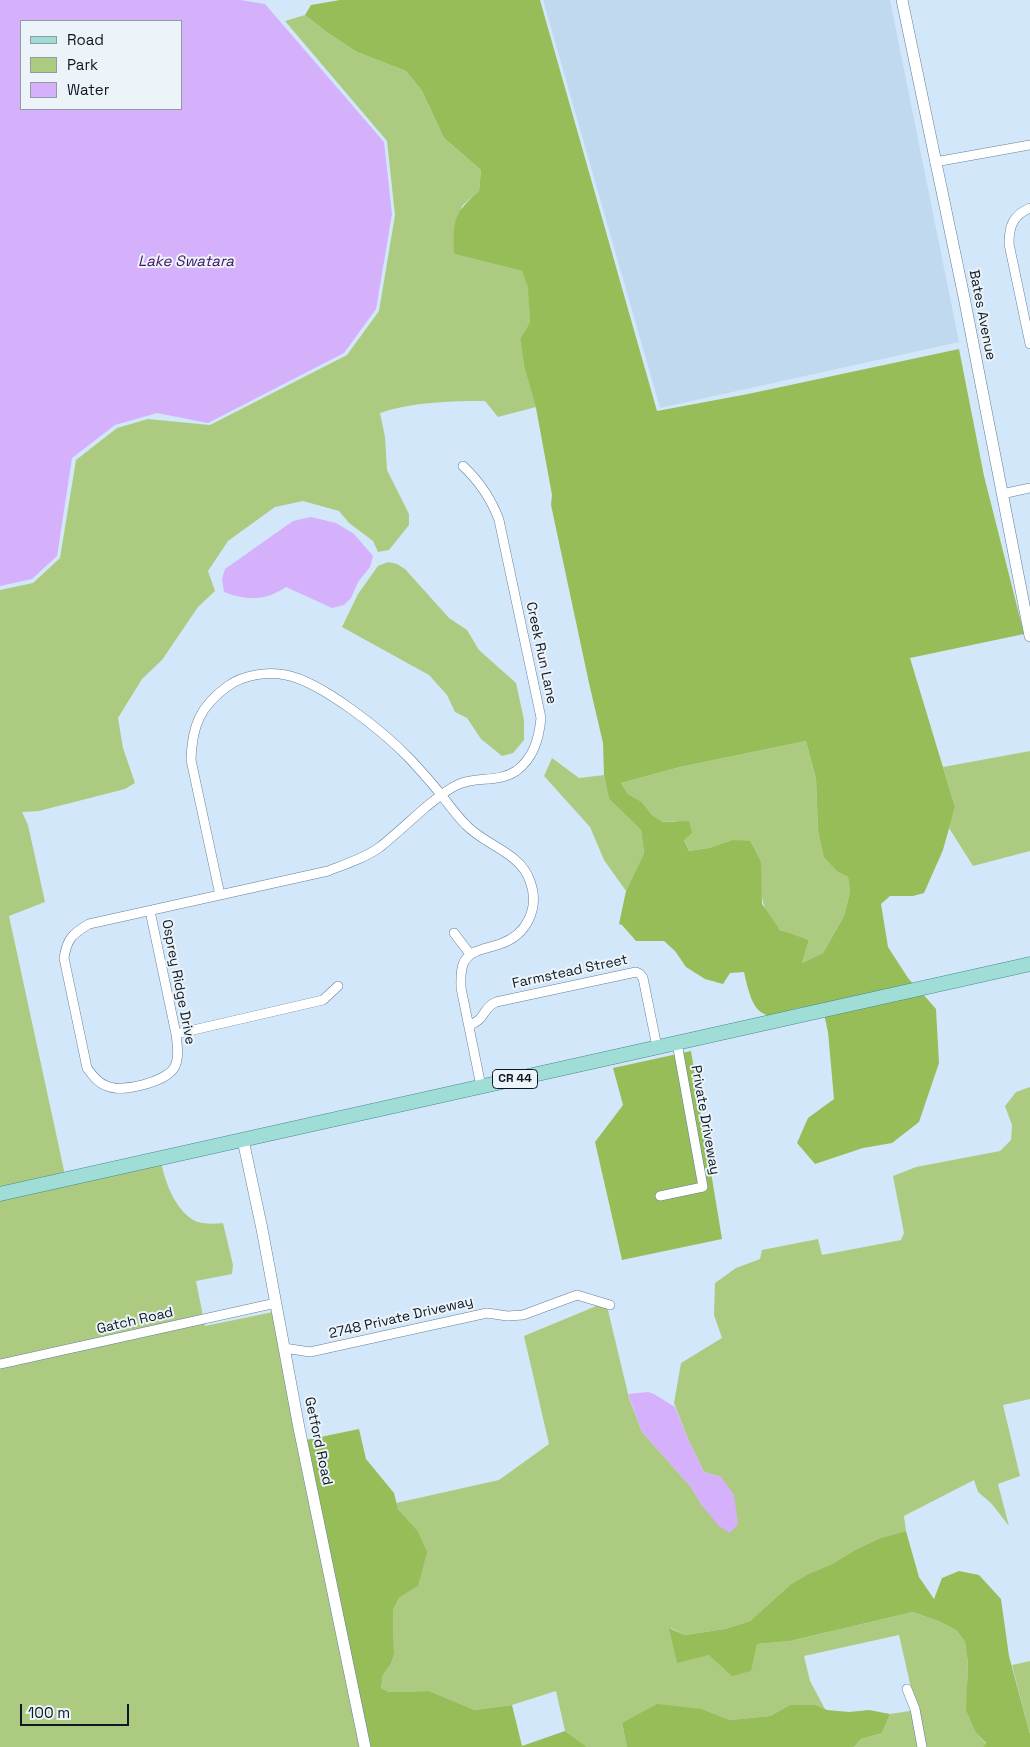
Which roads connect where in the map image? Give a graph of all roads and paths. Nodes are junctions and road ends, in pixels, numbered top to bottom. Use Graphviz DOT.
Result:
graph roads {
  1 [pos="902,0"];
  2 [pos="1030,145"];
  3 [pos="935,162"];
  4 [pos="1030,208"];
  5 [pos="1030,344"];
  6 [pos="463,466"];
  7 [pos="1030,488"];
  8 [pos="1002,494"];
  9 [pos="1030,636"];
  10 [pos="441,795"];
  11 [pos="220,895"];
  12 [pos="150,911"];
  13 [pos="454,933"];
  14 [pos="470,954"];
  15 [pos="1030,964"];
  16 [pos="338,986"];
  17 [pos="469,1025"];
  18 [pos="176,1034"];
  19 [pos="678,1043"];
  20 [pos="657,1047"];
  21 [pos="481,1086"];
  22 [pos="243,1140"];
  23 [pos="0,1194"];
  24 [pos="660,1196"];
  25 [pos="276,1303"];
  26 [pos="610,1305"];
  27 [pos="284,1348"];
  28 [pos="0,1364"];
  29 [pos="907,1689"];
  30 [pos="366,1747"];
  31 [pos="922,1747"];
  1 -- 3 [label="street, Bates Avenue"];
  2 -- 3 [label="street"];
  3 -- 8 [label="street, Bates Avenue"];
  4 -- 5 [label="street"];
  6 -- 10 [label="street, Creek Run Lane"];
  7 -- 8 [label="street"];
  8 -- 9 [label="street, Bates Avenue"];
  10 -- 11 [label="street, Osprey Ridge Drive"];
  10 -- 11 [label="street"];
  10 -- 14 [label="street"];
  11 -- 12 [label="street, Osprey Ridge Drive"];
  12 -- 18 [label="street, Osprey Ridge Drive"];
  12 -- 18 [label="street, Osprey Ridge Drive"];
  13 -- 14 [label="street"];
  14 -- 17 [label="street"];
  15 -- 19 [label="main road, CR 44"];
  16 -- 18 [label="street"];
  17 -- 20 [label="street, Farmstead Street"];
  17 -- 21 [label="street"];
  19 -- 20 [label="main road, CR 44"];
  19 -- 24 [label="street, Private Driveway"];
  20 -- 21 [label="main road, CR 44"];
  21 -- 22 [label="main road, CR 44"];
  22 -- 23 [label="main road, CR 44"];
  22 -- 25 [label="street, Getford Road"];
  25 -- 27 [label="street, Getford Road"];
  25 -- 28 [label="street, Gatch Road"];
  26 -- 27 [label="street, 2748 Private Driveway"];
  27 -- 30 [label="street, Getford Road"];
  29 -- 31 [label="street"];
}
